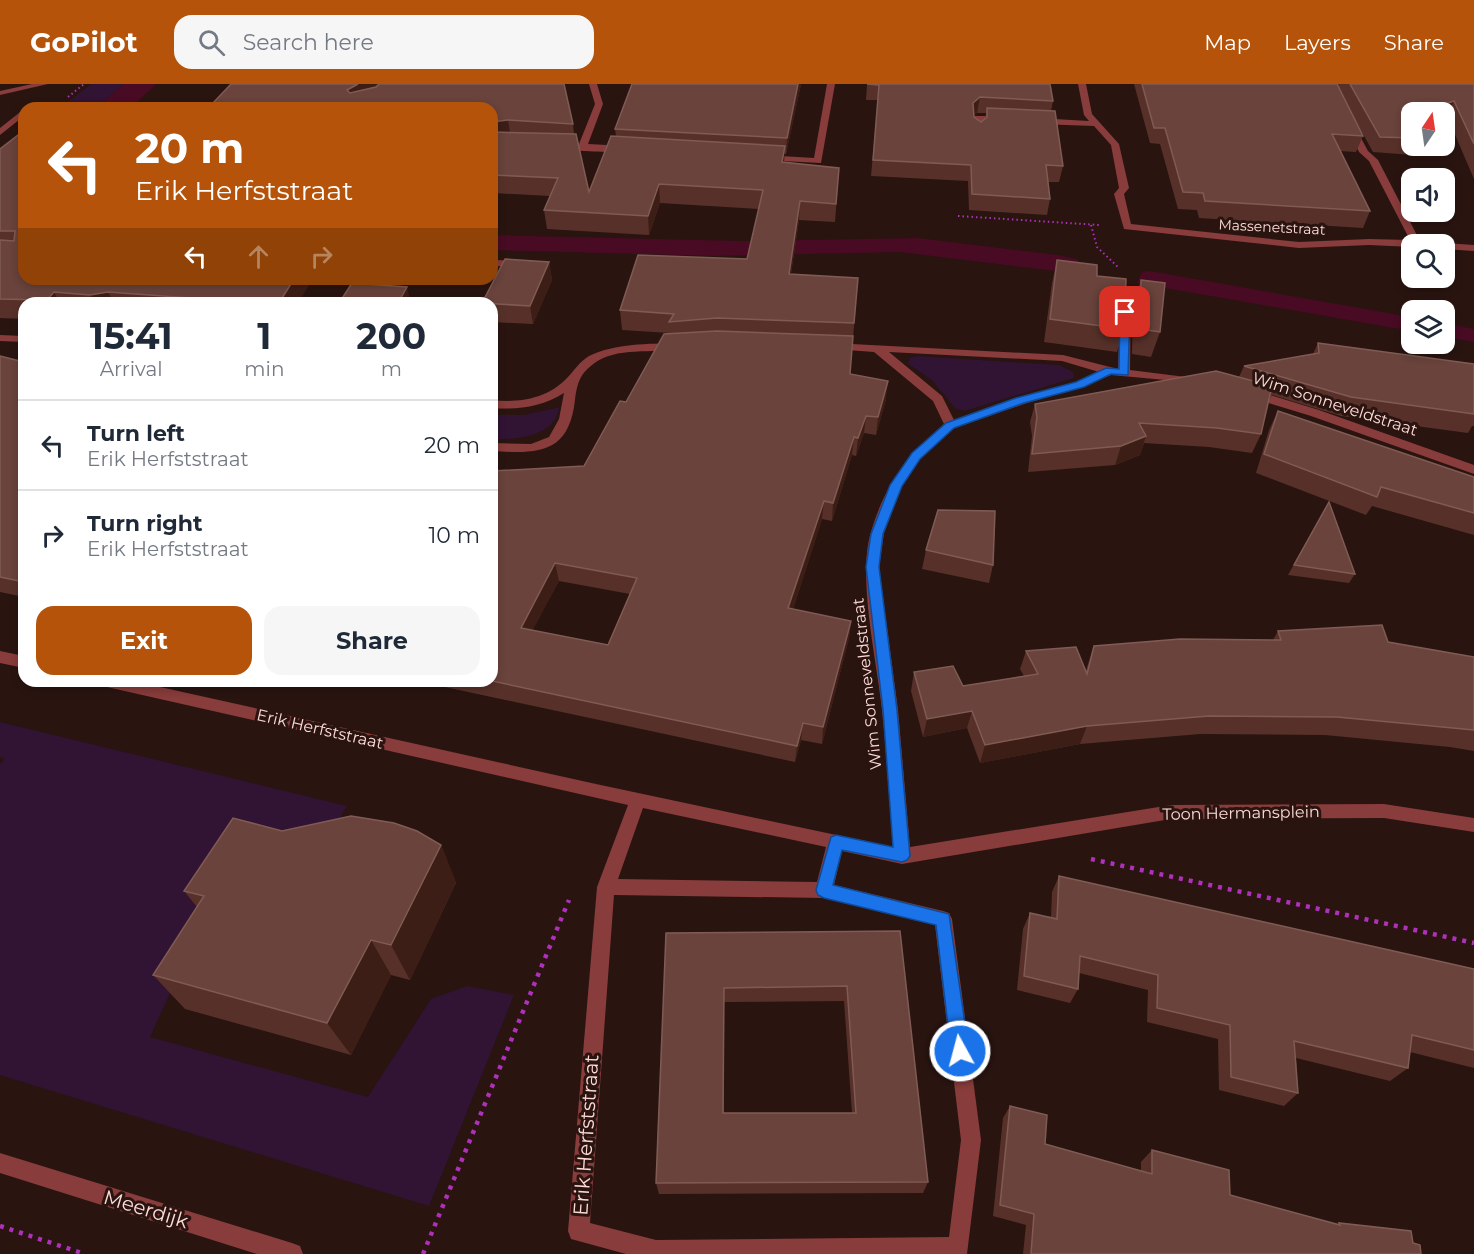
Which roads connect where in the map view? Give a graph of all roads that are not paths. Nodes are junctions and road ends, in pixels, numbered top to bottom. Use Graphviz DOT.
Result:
graph roads {
  1 [pos="44,84"];
  2 [pos="593,84"];
  3 [pos="831,84"];
  4 [pos="1082,84"];
  5 [pos="0,93"];
  6 [pos="24,101"];
  7 [pos="18,109"];
  8 [pos="1344,113"];
  9 [pos="1013,120"];
  10 [pos="1025,120"];
  11 [pos="1097,124"];
  12 [pos="0,132"];
  13 [pos="978,133"];
  14 [pos="546,145"];
  15 [pos="582,147"];
  16 [pos="641,150"];
  17 [pos="759,158"];
  18 [pos="1411,234"];
  19 [pos="1401,243"];
  20 [pos="1455,247"];
  21 [pos="1474,248"];
  22 [pos="498,263"];
  23 [pos="533,264"];
  24 [pos="1126,292"];
  25 [pos="0,338"];
  26 [pos="18,339"];
  27 [pos="694,345"];
  28 [pos="820,346"];
  29 [pos="877,348"];
  30 [pos="1117,372"];
  31 [pos="571,381"];
  32 [pos="1206,384"];
  33 [pos="1238,391"];
  34 [pos="498,404"];
  35 [pos="950,425"];
  36 [pos="498,447"];
  37 [pos="1470,468"];
  38 [pos="0,657"];
  39 [pos="18,662"];
  40 [pos="134,687"];
  41 [pos="638,800"];
  42 [pos="1474,825"];
  43 [pos="836,842"];
  44 [pos="902,856"];
  45 [pos="606,887"];
  46 [pos="824,890"];
  47 [pos="0,1163"];
  48 [pos="292,1254"];
  1 -- 6 [label="street"];
  2 -- 15 [label="street"];
  3 -- 17 [label="street"];
  4 -- 11 [label="street"];
  5 -- 6 [label="street"];
  7 -- 12 [label="street"];
  8 -- 18 [label="street"];
  9 -- 13 [label="street"];
  10 -- 11 [label="street"];
  11 -- 19 [label="street, Massenetstraat"];
  14 -- 15 [label="street"];
  15 -- 16 [label="street"];
  20 -- 21 [label="street"];
  22 -- 23 [label="street"];
  24 -- 30 [label="street"];
  25 -- 26 [label="street"];
  27 -- 31 [label="street"];
  28 -- 29 [label="street"];
  29 -- 30 [label="street"];
  29 -- 35 [label="street"];
  30 -- 32 [label="street"];
  30 -- 35 [label="street, Wim Sonneveldstraat"];
  31 -- 34 [label="street"];
  31 -- 36 [label="street"];
  33 -- 37 [label="street, Wim Sonneveldstraat"];
  35 -- 44 [label="street, Wim Sonneveldstraat"];
  38 -- 39 [label="street"];
  40 -- 41 [label="street, Erik Herfststraat"];
  41 -- 43 [label="street, Erik Herfststraat"];
  41 -- 45 [label="street, Erik Herfststraat"];
  42 -- 44 [label="street, Toon Hermansplein"];
  43 -- 44 [label="street, Erik Herfststraat"];
  43 -- 46 [label="street"];
  45 -- 46 [label="street, Erik Herfststraat"];
  45 -- 46 [label="street, Erik Herfststraat"];
  47 -- 48 [label="street, Meerdijk"];
}
